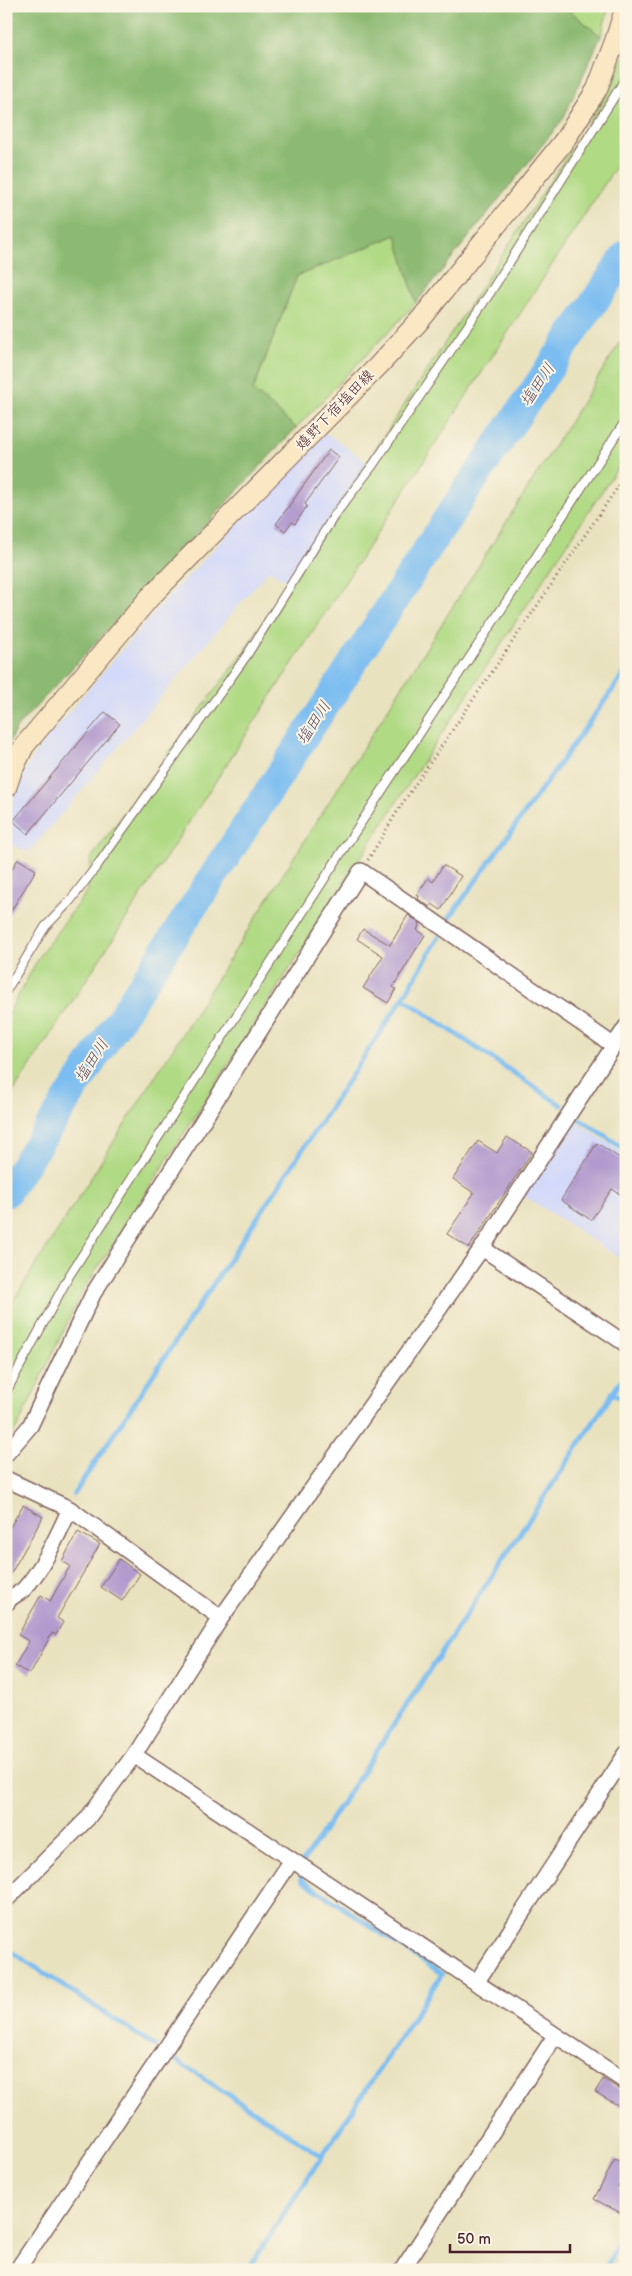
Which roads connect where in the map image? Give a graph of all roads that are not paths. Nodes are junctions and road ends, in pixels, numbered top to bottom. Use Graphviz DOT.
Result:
graph roads {
  1 [pos="626,6"];
  2 [pos="626,78"];
  3 [pos="626,420"];
  4 [pos="6,788"];
  5 [pos="6,991"];
  6 [pos="626,1027"];
  7 [pos="613,1045"];
  8 [pos="482,1248"];
  9 [pos="626,1344"];
  10 [pos="6,1392"];
  11 [pos="6,1454"];
  12 [pos="6,1479"];
  13 [pos="70,1509"];
  14 [pos="6,1604"];
  15 [pos="221,1618"];
  16 [pos="626,1754"];
  17 [pos="134,1755"];
  18 [pos="299,1865"];
  19 [pos="6,1900"];
  20 [pos="476,1983"];
  21 [pos="555,2036"];
  22 [pos="626,2082"];
  23 [pos="17,2270"];
  24 [pos="402,2270"];
  1 -- 4 [label="main road, 嬉野下宿塩田線"];
  2 -- 5 [label="lane"];
  3 -- 10 [label="lane"];
  6 -- 7 [label="street"];
  7 -- 8 [label="street"];
  7 -- 11 [label="street"];
  8 -- 9 [label="street"];
  8 -- 15 [label="street"];
  12 -- 13 [label="street"];
  13 -- 14 [label="street"];
  13 -- 15 [label="street"];
  15 -- 17 [label="street"];
  16 -- 20 [label="street"];
  17 -- 18 [label="street"];
  17 -- 19 [label="street"];
  18 -- 20 [label="street"];
  18 -- 23 [label="street"];
  20 -- 21 [label="street"];
  21 -- 22 [label="street"];
  21 -- 24 [label="street"];
}
